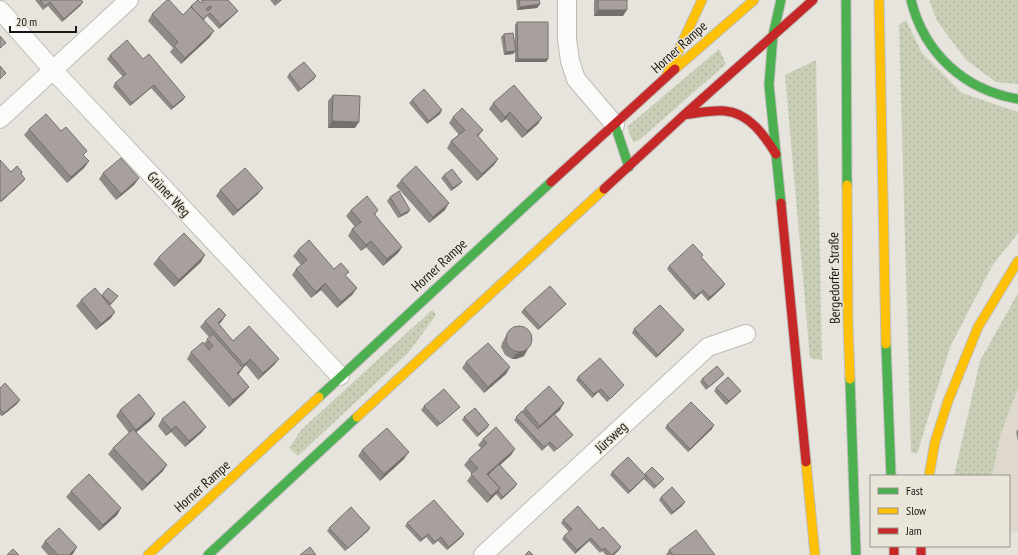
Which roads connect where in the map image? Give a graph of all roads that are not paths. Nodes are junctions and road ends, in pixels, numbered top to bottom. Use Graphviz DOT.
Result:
graph roads {
  1 [pos="129,0"];
  2 [pos="567,0"];
  3 [pos="702,0"];
  4 [pos="754,0"];
  5 [pos="780,0"];
  6 [pos="813,0"];
  7 [pos="846,0"];
  8 [pos="879,0"];
  9 [pos="911,0"];
  10 [pos="0,10"];
  11 [pos="773,35"];
  12 [pos="53,70"];
  13 [pos="666,77"];
  14 [pos="1018,99"];
  15 [pos="684,115"];
  16 [pos="0,119"];
  17 [pos="614,124"];
  18 [pos="776,154"];
  19 [pos="629,167"];
  20 [pos="1018,261"];
  21 [pos="746,334"];
  22 [pos="340,376"];
  23 [pos="891,475"];
  24 [pos="929,475"];
  25 [pos="148,555"];
  26 [pos="208,555"];
  27 [pos="483,555"];
  28 [pos="815,555"];
  29 [pos="856,555"];
  1 -- 12 [label="street"];
  2 -- 17 [label="street"];
  3 -- 13 [label="main road"];
  4 -- 13 [label="main road, Horner Rampe"];
  5 -- 11 [label="main road"];
  6 -- 11 [label="main road"];
  7 -- 29 [label="main road, Bergedorfer Straße"];
  8 -- 23 [label="main road"];
  9 -- 14 [label="main road"];
  10 -- 12 [label="street, Grüner Weg"];
  11 -- 15 [label="main road"];
  11 -- 18 [label="main road"];
  12 -- 16 [label="street"];
  12 -- 22 [label="street, Grüner Weg"];
  13 -- 17 [label="main road, Horner Rampe"];
  15 -- 18 [label="main road"];
  15 -- 19 [label="main road"];
  17 -- 19 [label="main road"];
  17 -- 22 [label="main road, Horner Rampe"];
  18 -- 28 [label="main road"];
  19 -- 26 [label="main road"];
  20 -- 24 [label="main road"];
  21 -- 27 [label="street, Jürsweg"];
  22 -- 25 [label="main road, Horner Rampe"];
}
